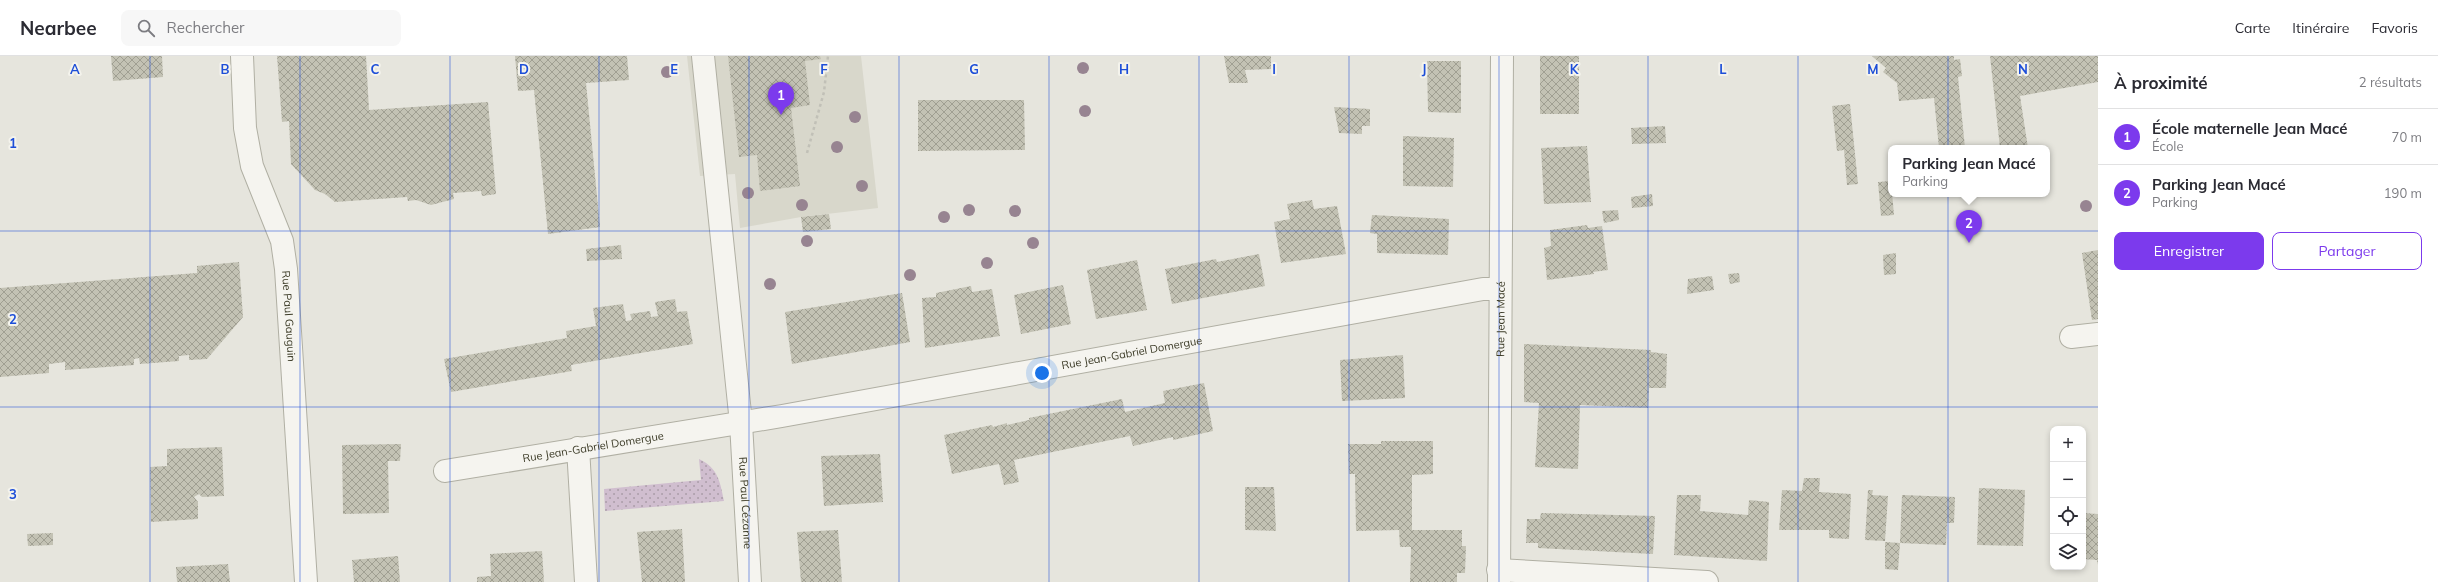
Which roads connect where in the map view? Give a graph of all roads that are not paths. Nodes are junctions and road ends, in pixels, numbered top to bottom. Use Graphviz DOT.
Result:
graph roads {
  1 [pos="242,56"];
  2 [pos="703,56"];
  3 [pos="1502,56"];
  4 [pos="1499,290"];
  5 [pos="2098,334"];
  6 [pos="2071,337"];
  7 [pos="741,423"];
  8 [pos="578,448"];
  9 [pos="445,471"];
  10 [pos="1498,576"];
  11 [pos="306,582"];
  12 [pos="586,582"];
  13 [pos="750,582"];
  14 [pos="1707,582"];
  1 -- 11 [label="street, Rue Paul Gauguin"];
  2 -- 7 [label="street"];
  3 -- 4 [label="street, Rue Jean Macé"];
  4 -- 7 [label="street, Rue Jean-Gabriel Domergue"];
  4 -- 10 [label="street, Rue Jean Macé"];
  5 -- 6 [label="street"];
  7 -- 8 [label="street, Rue Jean-Gabriel Domergue"];
  7 -- 13 [label="street, Rue Paul Cézanne"];
  8 -- 9 [label="street, Rue Jean-Gabriel Domergue"];
  8 -- 12 [label="street"];
  10 -- 14 [label="street"];
}
